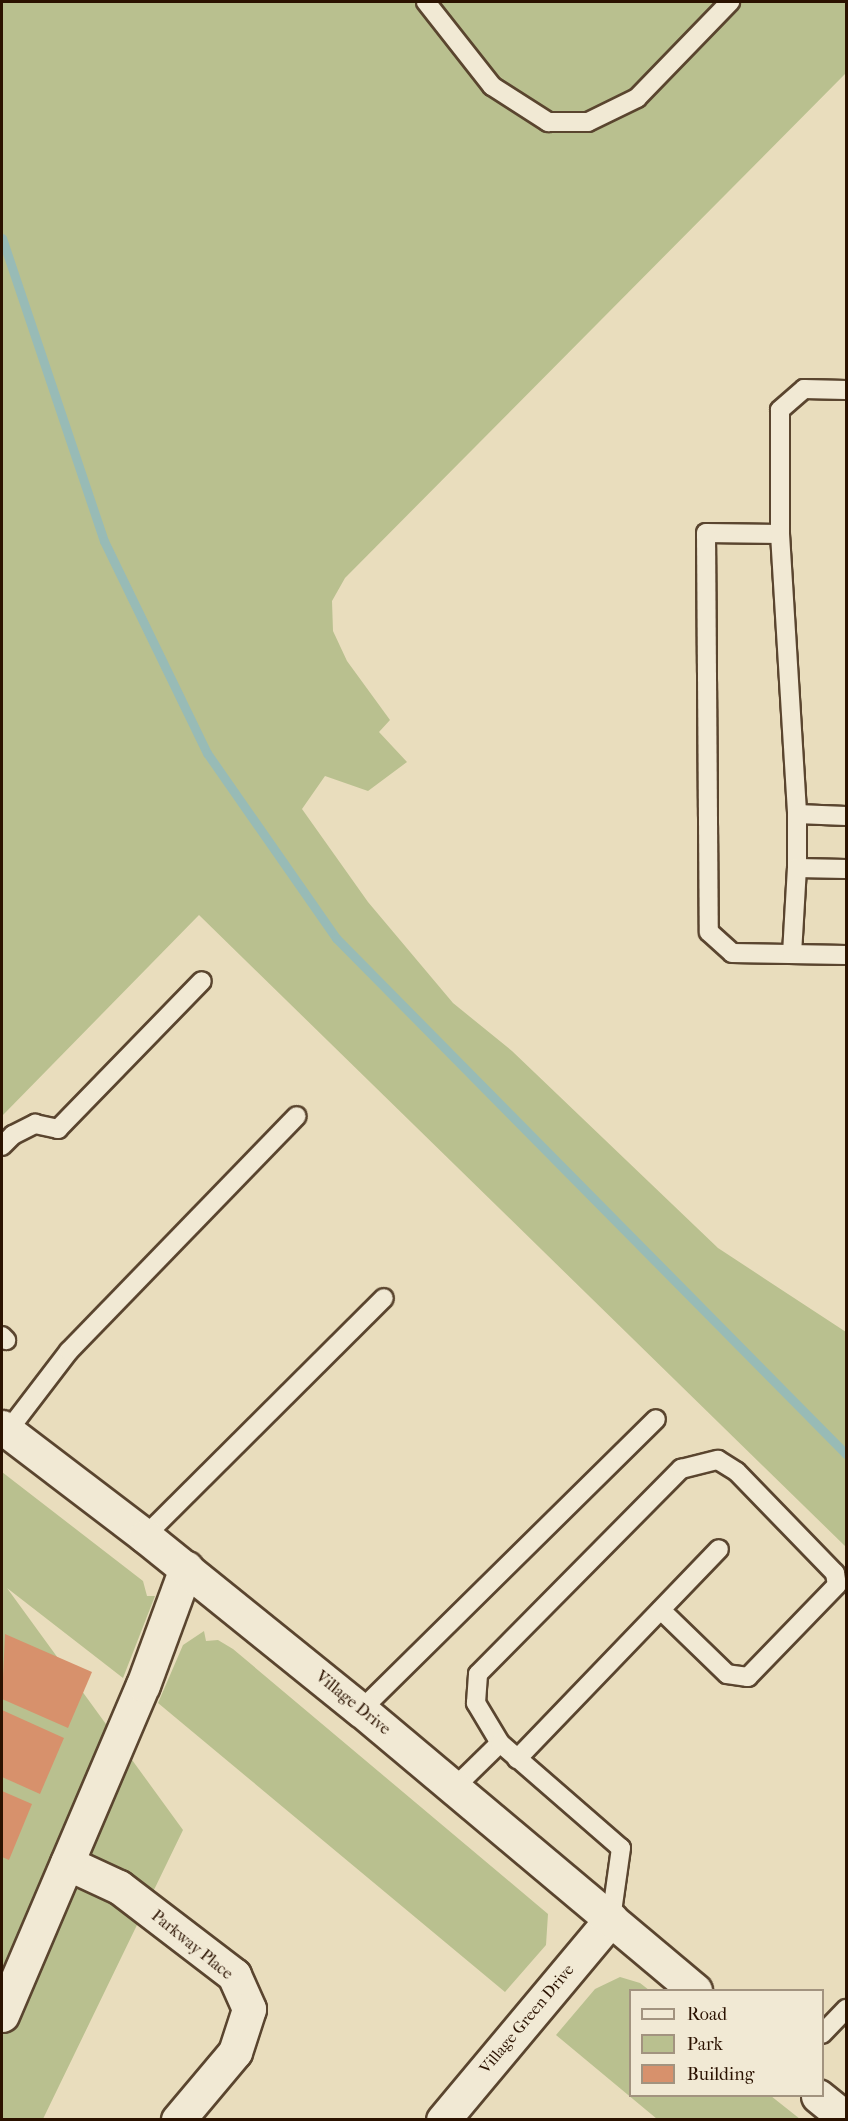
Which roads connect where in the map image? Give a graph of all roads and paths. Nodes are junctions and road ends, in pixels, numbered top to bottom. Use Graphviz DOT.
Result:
graph roads {
  1 [pos="426,2"];
  2 [pos="730,2"];
  3 [pos="846,390"];
  4 [pos="780,534"];
  5 [pos="797,814"];
  6 [pos="846,816"];
  7 [pos="797,868"];
  8 [pos="846,869"];
  9 [pos="792,954"];
  10 [pos="846,955"];
  11 [pos="202,981"];
  12 [pos="297,1116"];
  13 [pos="2,1146"];
  14 [pos="384,1298"];
  15 [pos="656,1419"];
  16 [pos="4,1430"];
  17 [pos="145,1536"];
  18 [pos="719,1549"];
  19 [pos="186,1568"];
  20 [pos="661,1610"];
  21 [pos="361,1710"];
  22 [pos="500,1743"];
  23 [pos="517,1759"];
  24 [pos="454,1788"];
  25 [pos="67,1863"];
  26 [pos="611,1919"];
  27 [pos="694,1989"];
  28 [pos="846,2009"];
  29 [pos="2,2015"];
  30 [pos="824,2032"];
  31 [pos="819,2097"];
  32 [pos="846,2119"];
  33 [pos="178,2120"];
  34 [pos="443,2120"];
  1 -- 2 [label="lane"];
  3 -- 4 [label="lane"];
  4 -- 5 [label="lane"];
  4 -- 9 [label="lane"];
  5 -- 6 [label="lane"];
  5 -- 7 [label="lane"];
  7 -- 8 [label="lane"];
  7 -- 9 [label="lane"];
  9 -- 10 [label="lane"];
  11 -- 13 [label="lane"];
  12 -- 16 [label="lane"];
  14 -- 17 [label="lane"];
  15 -- 21 [label="lane"];
  16 -- 17 [label="street, Village Drive"];
  17 -- 19 [label="street, Village Drive"];
  18 -- 20 [label="lane"];
  19 -- 21 [label="street, Village Drive"];
  19 -- 25 [label="street"];
  20 -- 22 [label="lane"];
  20 -- 23 [label="lane"];
  21 -- 24 [label="street, Village Drive"];
  22 -- 23 [label="lane"];
  22 -- 24 [label="lane"];
  23 -- 26 [label="lane"];
  24 -- 26 [label="street, Village Drive"];
  25 -- 29 [label="street"];
  25 -- 33 [label="street, Parkway Place"];
  26 -- 27 [label="street, Village Drive"];
  26 -- 34 [label="street, Village Green Drive"];
  28 -- 30 [label="lane"];
  31 -- 32 [label="street"];
}
